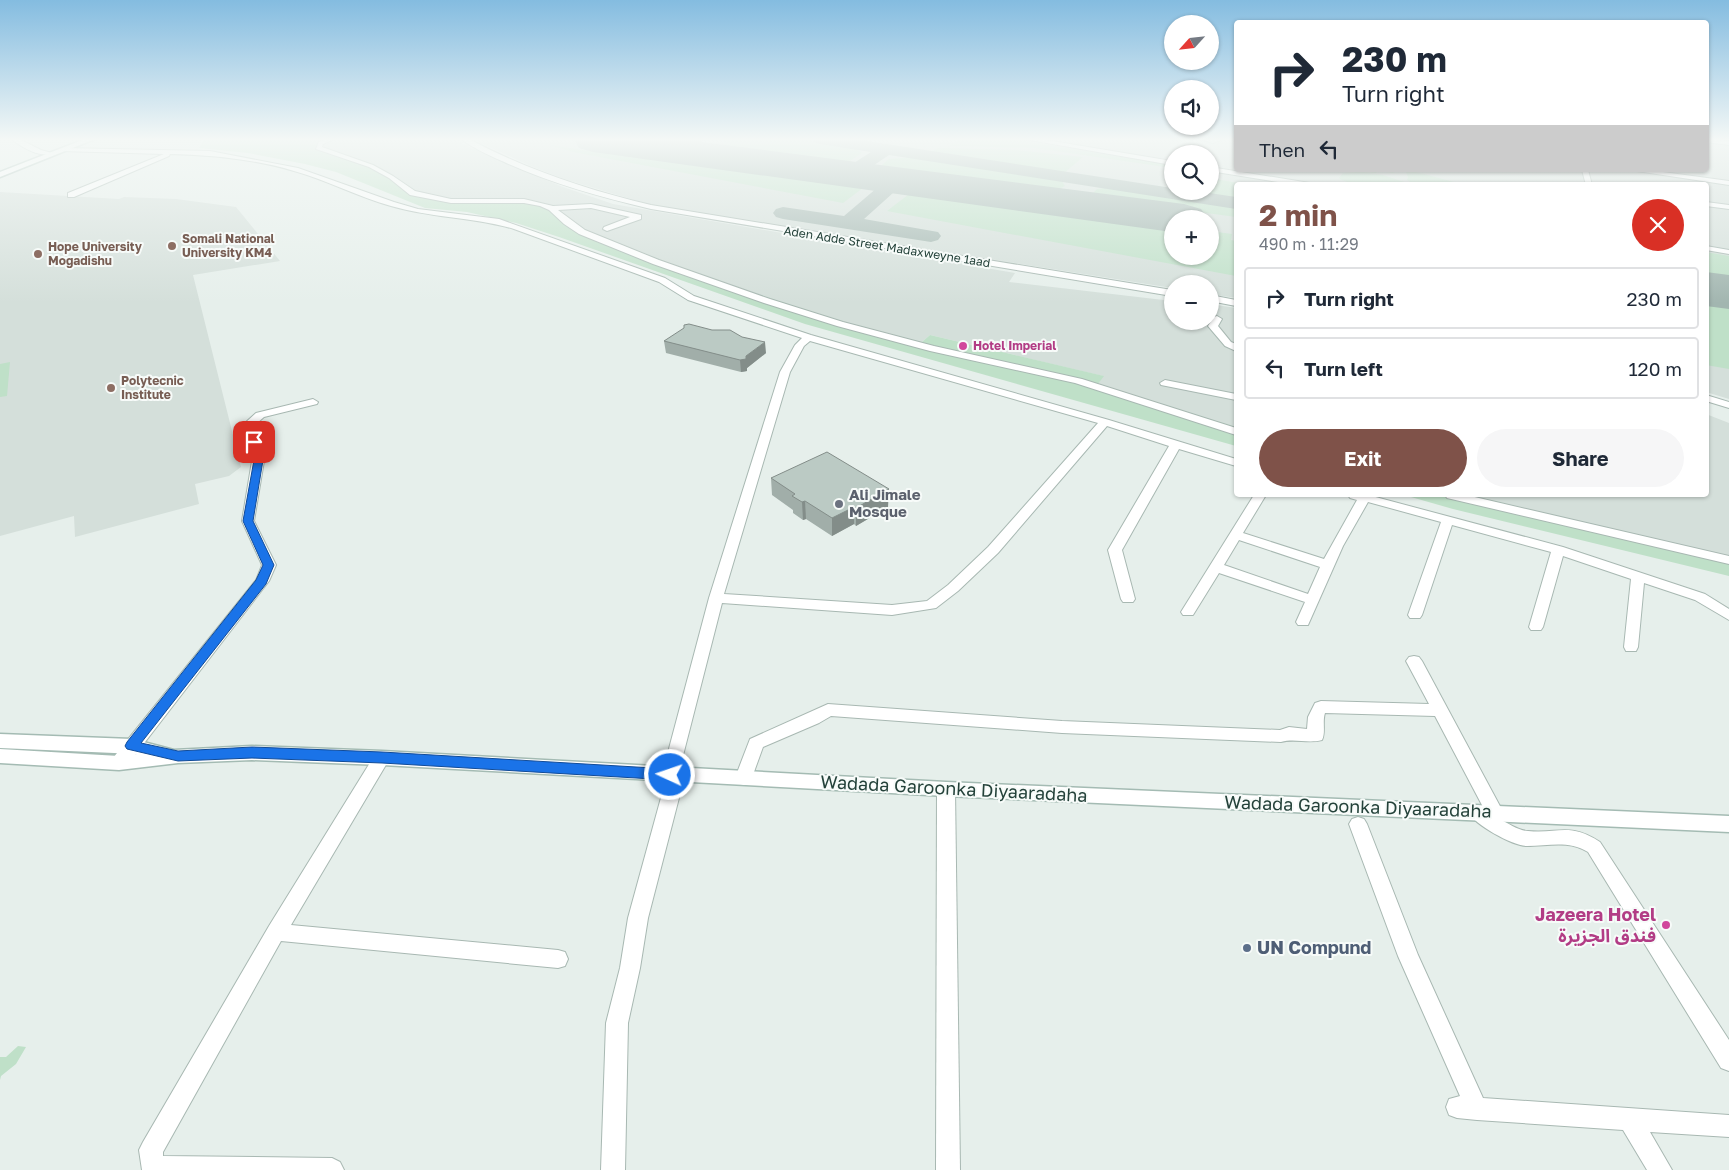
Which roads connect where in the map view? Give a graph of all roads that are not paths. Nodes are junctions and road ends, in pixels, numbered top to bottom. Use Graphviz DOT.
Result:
graph roads {
  1 [pos="361,194"];
  2 [pos="416,194"];
  3 [pos="603,194"];
  4 [pos="559,199"];
  5 [pos="1709,204"];
  6 [pos="572,206"];
  7 [pos="1729,207"];
  8 [pos="552,208"];
  9 [pos="607,229"];
  10 [pos="1709,249"];
  11 [pos="1729,252"];
  12 [pos="1164,292"];
  13 [pos="1219,300"];
  14 [pos="1234,303"];
  15 [pos="1216,330"];
  16 [pos="808,337"];
  17 [pos="1234,347"];
  18 [pos="1165,383"];
  19 [pos="1234,397"];
  20 [pos="1709,399"];
  21 [pos="313,402"];
  22 [pos="1729,405"];
  23 [pos="1105,422"];
  24 [pos="1234,431"];
  25 [pos="1175,445"];
  26 [pos="1234,462"];
  27 [pos="1259,497"];
  28 [pos="1359,497"];
  29 [pos="1362,497"];
  30 [pos="1459,497"];
  31 [pos="1448,522"];
  32 [pos="1235,535"];
  33 [pos="1558,550"];
  34 [pos="1729,560"];
  35 [pos="1328,565"];
  36 [pos="1216,567"];
  37 [pos="1638,576"];
  38 [pos="716,598"];
  39 [pos="1128,599"];
  40 [pos="1312,600"];
  41 [pos="1188,612"];
  42 [pos="1415,615"];
  43 [pos="1729,615"];
  44 [pos="1303,622"];
  45 [pos="1536,627"];
  46 [pos="1631,647"];
  47 [pos="1414,661"];
  48 [pos="1439,710"];
  49 [pos="0,741"];
  50 [pos="132,746"];
  51 [pos="0,756"];
  52 [pos="178,756"];
  53 [pos="382,758"];
  54 [pos="119,763"];
  55 [pos="744,778"];
  56 [pos="671,784"];
  57 [pos="946,788"];
  58 [pos="1486,812"];
  59 [pos="1358,824"];
  60 [pos="1729,824"];
  61 [pos="276,932"];
  62 [pos="558,959"];
  63 [pos="1729,1060"];
  64 [pos="1630,1120"];
  65 [pos="1729,1126"];
  66 [pos="201,1168"];
  67 [pos="332,1170"];
  68 [pos="613,1170"];
  69 [pos="948,1170"];
  70 [pos="1660,1170"];
  1 -- 16 [label="street"];
  2 -- 8 [label="street"];
  3 -- 12 [label="street, Aden Adde Street Madaxweyne 1aad"];
  4 -- 6 [label="street"];
  5 -- 7 [label="street"];
  6 -- 8 [label="street"];
  6 -- 9 [label="street"];
  8 -- 24 [label="street"];
  10 -- 11 [label="street"];
  13 -- 14 [label="street"];
  15 -- 17 [label="street"];
  16 -- 23 [label="street"];
  16 -- 38 [label="street"];
  18 -- 19 [label="street"];
  20 -- 22 [label="street"];
  21 -- 50 [label="street"];
  23 -- 25 [label="street"];
  23 -- 38 [label="street"];
  25 -- 26 [label="street"];
  25 -- 39 [label="street"];
  27 -- 32 [label="street"];
  28 -- 35 [label="street"];
  29 -- 31 [label="street"];
  30 -- 34 [label="street"];
  31 -- 33 [label="street"];
  31 -- 42 [label="street"];
  32 -- 35 [label="street"];
  32 -- 36 [label="street"];
  33 -- 37 [label="street"];
  33 -- 45 [label="street"];
  35 -- 40 [label="street"];
  36 -- 40 [label="street"];
  36 -- 41 [label="street"];
  37 -- 43 [label="street"];
  37 -- 46 [label="street"];
  38 -- 56 [label="street"];
  40 -- 44 [label="street"];
  47 -- 48 [label="street"];
  48 -- 55 [label="street"];
  48 -- 58 [label="street"];
  49 -- 50 [label="main road, Wadada Garoonka Diyaaradaha"];
  50 -- 52 [label="main road, Wadada Garoonka Diyaaradaha"];
  50 -- 54 [label="street"];
  51 -- 54 [label="main road, Wadada Garoonka Diyaaradaha"];
  52 -- 53 [label="main road, Wadada Garoonka Diyaaradaha"];
  52 -- 54 [label="main road, Wadada Garoonka Diyaaradaha"];
  53 -- 56 [label="main road, Wadada Garoonka Diyaaradaha"];
  53 -- 61 [label="street"];
  55 -- 56 [label="main road, Wadada Garoonka Diyaaradaha"];
  55 -- 57 [label="main road, Wadada Garoonka Diyaaradaha"];
  56 -- 68 [label="street"];
  57 -- 58 [label="main road, Wadada Garoonka Diyaaradaha"];
  57 -- 69 [label="street"];
  58 -- 60 [label="main road, Wadada Garoonka Diyaaradaha"];
  58 -- 63 [label="street"];
  59 -- 64 [label="street"];
  61 -- 62 [label="street"];
  61 -- 66 [label="street"];
  64 -- 65 [label="street"];
  64 -- 70 [label="street"];
  66 -- 67 [label="street"];
}
